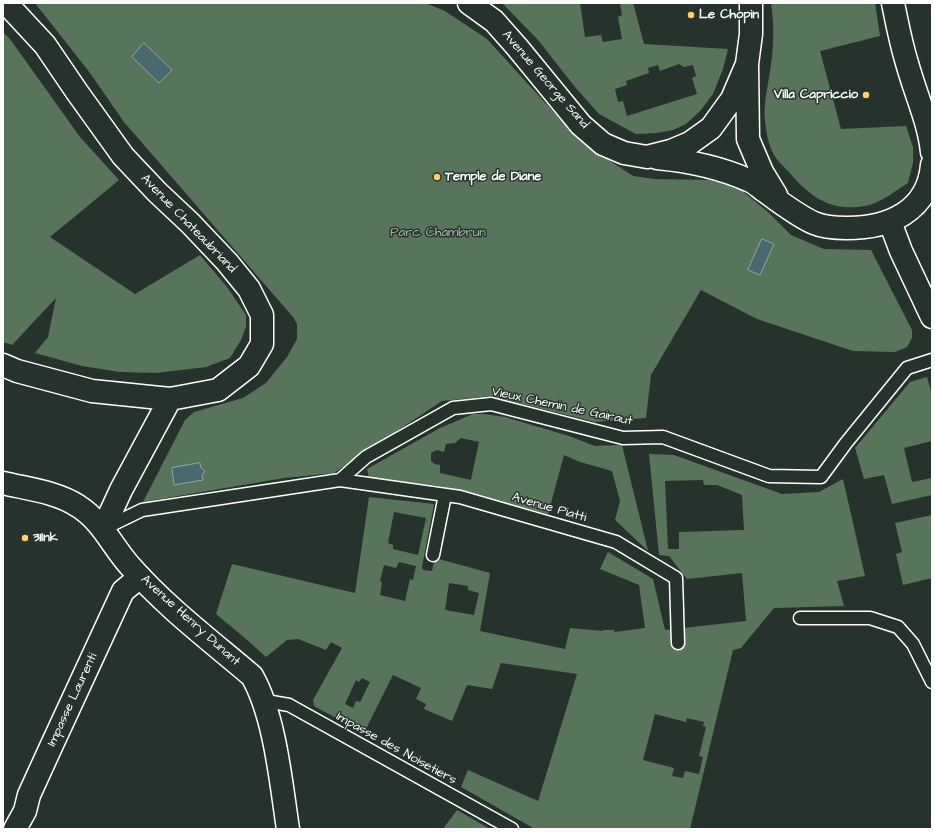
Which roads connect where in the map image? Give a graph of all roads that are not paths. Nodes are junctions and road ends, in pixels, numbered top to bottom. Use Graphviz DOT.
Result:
graph roads {
  1 [pos="6,3"];
  2 [pos="469,3"];
  3 [pos="751,3"];
  4 [pos="893,3"];
  5 [pos="747,64"];
  6 [pos="932,152"];
  7 [pos="646,157"];
  8 [pos="932,165"];
  9 [pos="779,201"];
  10 [pos="890,222"];
  11 [pos="932,317"];
  12 [pos="932,360"];
  13 [pos="3,365"];
  14 [pos="170,398"];
  15 [pos="340,480"];
  16 [pos="3,483"];
  17 [pos="445,495"];
  18 [pos="103,529"];
  19 [pos="432,556"];
  20 [pos="140,577"];
  21 [pos="800,618"];
  22 [pos="678,643"];
  23 [pos="932,682"];
  24 [pos="264,703"];
  25 [pos="15,829"];
  26 [pos="288,829"];
  27 [pos="512,829"];
  1 -- 14 [label="street, Avenue Chateaubriand"];
  2 -- 7 [label="street, Avenue George Sand"];
  3 -- 5 [label="street, Avenue George Sand"];
  4 -- 6 [label="street"];
  5 -- 7 [label="street, Avenue George Sand"];
  5 -- 9 [label="street, Avenue George Sand"];
  7 -- 9 [label="street"];
  8 -- 10 [label="street"];
  9 -- 10 [label="street"];
  10 -- 11 [label="street"];
  12 -- 15 [label="lane, Vieux Chemin de Gairaut"];
  13 -- 14 [label="street, Avenue Chateaubriand"];
  14 -- 18 [label="street"];
  15 -- 17 [label="lane, Avenue Piatti"];
  15 -- 18 [label="lane, Avenue Piatti"];
  16 -- 18 [label="street, Avenue Henry Dunant"];
  17 -- 19 [label="lane"];
  17 -- 22 [label="lane, Avenue Piatti"];
  18 -- 20 [label="street, Avenue Henry Dunant"];
  20 -- 24 [label="street, Avenue Henry Dunant"];
  20 -- 25 [label="street, Impasse Laurenti"];
  21 -- 23 [label="lane"];
  24 -- 26 [label="street, Avenue Henry Dunant"];
  24 -- 27 [label="lane, Impasse des Noisetiers"];
}
